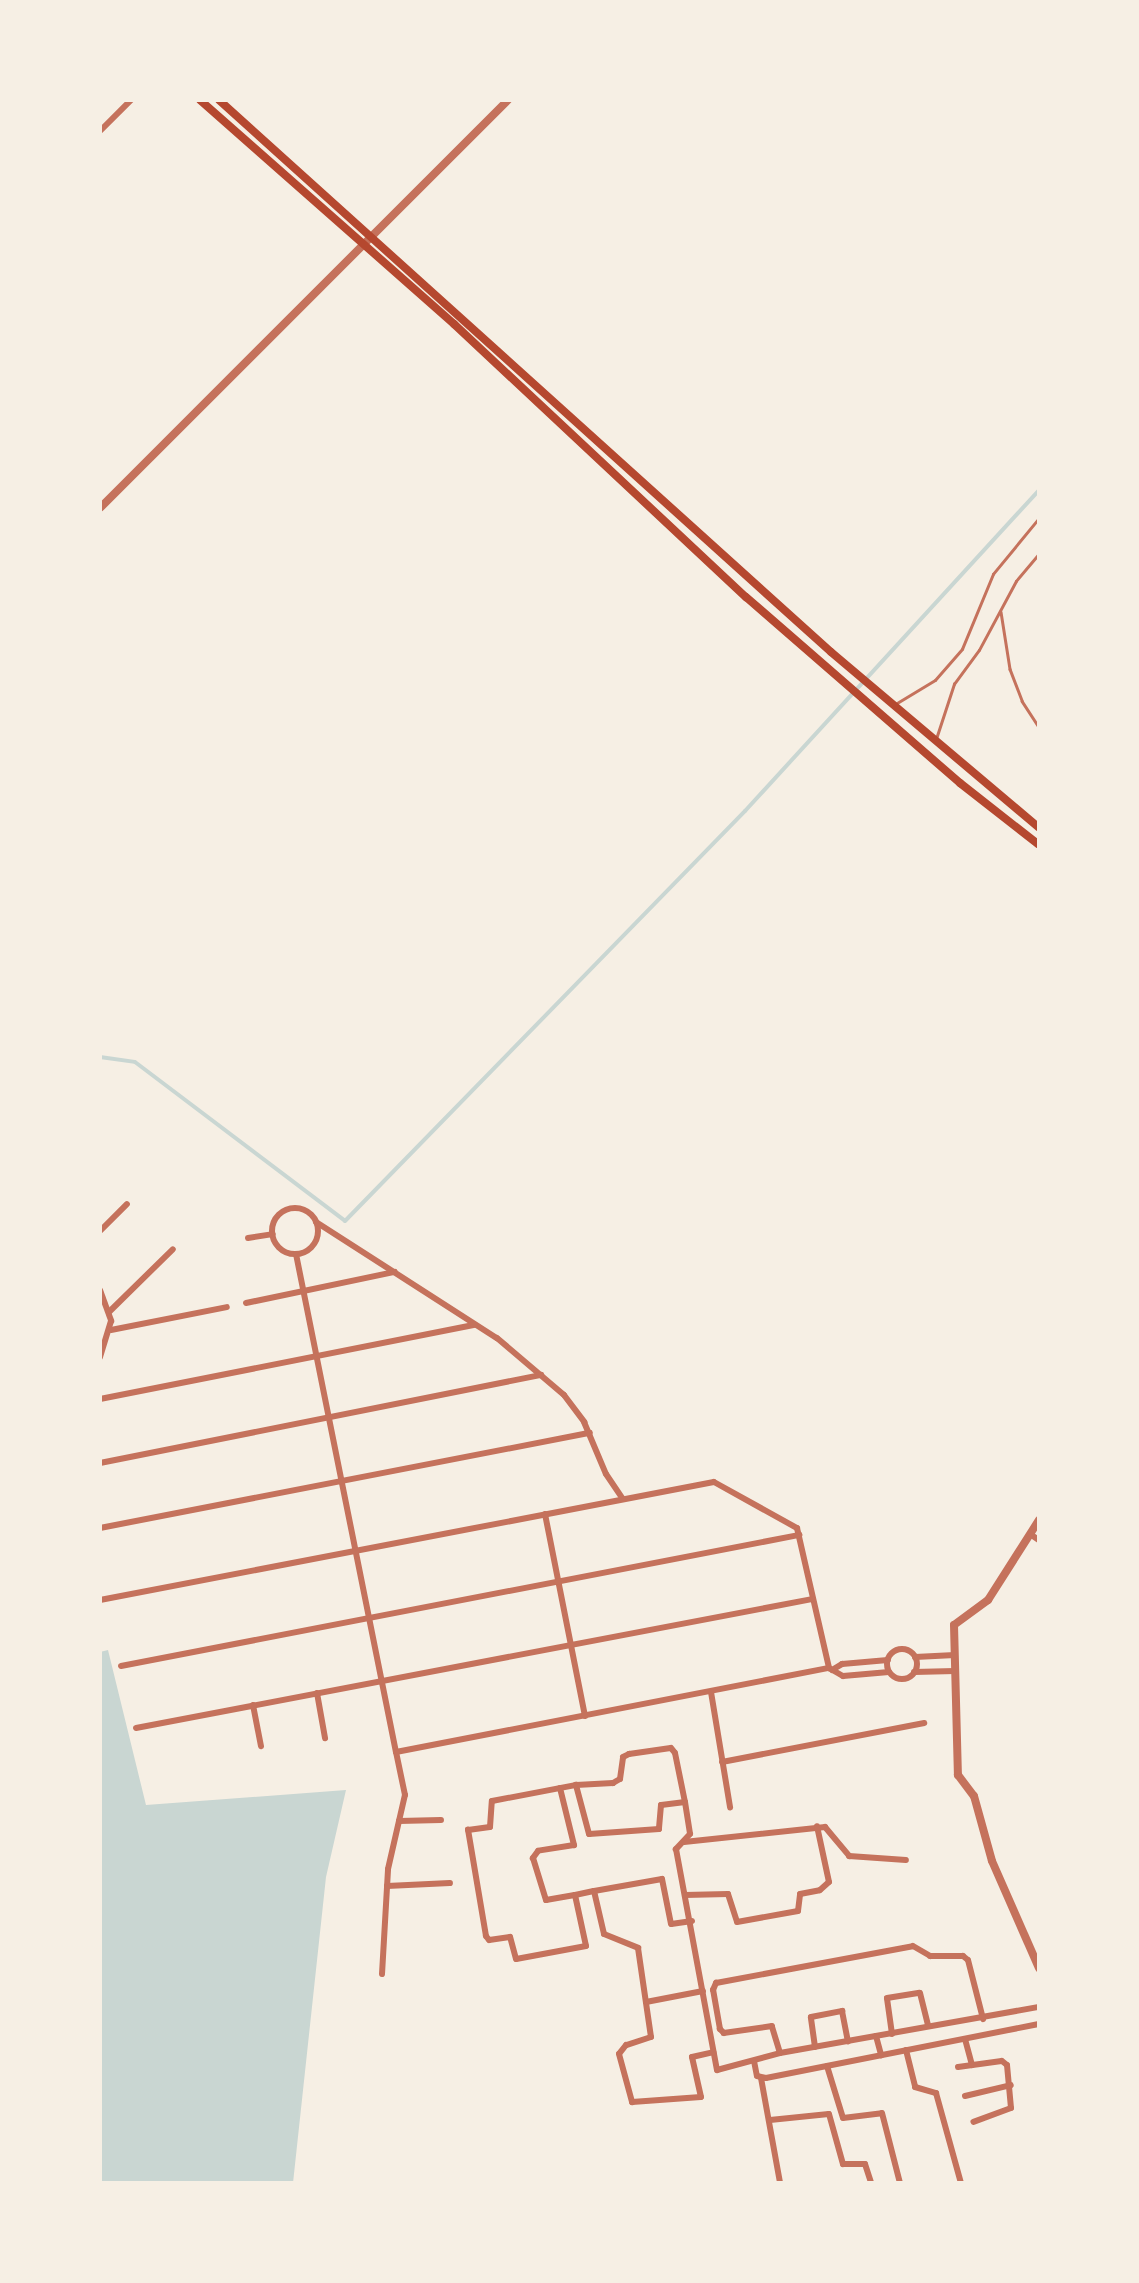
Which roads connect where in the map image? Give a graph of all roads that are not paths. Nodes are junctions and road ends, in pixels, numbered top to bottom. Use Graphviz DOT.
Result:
graph roads {
  1 [pos="131,100"];
  2 [pos="200,100"];
  3 [pos="219,100"];
  4 [pos="508,100"];
  5 [pos="100,131"];
  6 [pos="371,235"];
  7 [pos="362,244"];
  8 [pos="100,508"];
  9 [pos="1039,518"];
  10 [pos="1039,554"];
  11 [pos="1000,610"];
  12 [pos="893,705"];
  13 [pos="1039,726"];
  14 [pos="936,742"];
  15 [pos="1039,828"];
  16 [pos="1039,845"];
  17 [pos="127,1204"];
  18 [pos="316,1222"];
  19 [pos="100,1231"];
  20 [pos="273,1234"];
  21 [pos="248,1238"];
  22 [pos="173,1249"];
  23 [pos="296,1254"];
  24 [pos="396,1272"];
  25 [pos="100,1290"];
  26 [pos="303,1291"];
  27 [pos="246,1303"];
  28 [pos="227,1306"];
  29 [pos="110,1311"];
  30 [pos="477,1324"];
  31 [pos="111,1330"];
  32 [pos="316,1356"];
  33 [pos="100,1358"];
  34 [pos="540,1375"];
  35 [pos="100,1398"];
  36 [pos="328,1418"];
  37 [pos="590,1433"];
  38 [pos="100,1463"];
  39 [pos="623,1499"];
  40 [pos="545,1514"];
  41 [pos="1039,1520"];
  42 [pos="100,1528"];
  43 [pos="798,1534"];
  44 [pos="1030,1534"];
  45 [pos="1039,1540"];
  46 [pos="356,1551"];
  47 [pos="558,1581"];
  48 [pos="812,1599"];
  49 [pos="100,1600"];
  50 [pos="369,1618"];
  51 [pos="571,1645"];
  52 [pos="955,1656"];
  53 [pos="915,1657"];
  54 [pos="888,1660"];
  55 [pos="121,1666"];
  56 [pos="831,1670"];
  57 [pos="956,1671"];
  58 [pos="889,1672"];
  59 [pos="914,1672"];
  60 [pos="382,1681"];
  61 [pos="711,1692"];
  62 [pos="317,1693"];
  63 [pos="253,1705"];
  64 [pos="585,1716"];
  65 [pos="924,1722"];
  66 [pos="136,1728"];
  67 [pos="325,1738"];
  68 [pos="261,1746"];
  69 [pos="396,1752"];
  70 [pos="722,1762"];
  71 [pos="576,1785"];
  72 [pos="560,1788"];
  73 [pos="685,1802"];
  74 [pos="730,1807"];
  75 [pos="441,1820"];
  76 [pos="399,1822"];
  77 [pos="817,1826"];
  78 [pos="683,1842"];
  79 [pos="906,1860"];
  80 [pos="450,1883"];
  81 [pos="387,1886"];
  82 [pos="594,1890"];
  83 [pos="575,1895"];
  84 [pos="686,1895"];
  85 [pos="692,1920"];
  86 [pos="1039,1968"];
  87 [pos="382,1974"];
  88 [pos="702,1991"];
  89 [pos="646,2002"];
  90 [pos="1039,2007"];
  91 [pos="987,2018"];
  92 [pos="1039,2024"];
  93 [pos="928,2026"];
  94 [pos="996,2033"];
  95 [pos="892,2034"];
  96 [pos="876,2036"];
  97 [pos="966,2038"];
  98 [pos="848,2041"];
  99 [pos="815,2048"];
  100 [pos="906,2050"];
  101 [pos="713,2052"];
  102 [pos="780,2053"];
  103 [pos="882,2055"];
  104 [pos="754,2061"];
  105 [pos="972,2065"];
  106 [pos="828,2066"];
  107 [pos="958,2067"];
  108 [pos="761,2078"];
  109 [pos="1011,2086"];
  110 [pos="964,2096"];
  111 [pos="770,2120"];
  112 [pos="972,2122"];
  113 [pos="780,2183"];
  114 [pos="871,2183"];
  115 [pos="900,2183"];
  116 [pos="961,2183"];
  1 -- 5 [label="street"];
  2 -- 7 [label="main road"];
  3 -- 6 [label="main road"];
  4 -- 6 [label="street"];
  6 -- 7 [label="street"];
  6 -- 12 [label="main road"];
  7 -- 8 [label="street"];
  7 -- 16 [label="main road"];
  9 -- 12 [label="lane"];
  10 -- 11 [label="lane"];
  11 -- 13 [label="lane"];
  11 -- 14 [label="lane"];
  12 -- 14 [label="main road"];
  14 -- 15 [label="main road"];
  17 -- 19 [label="street"];
  18 -- 20 [label="street"];
  18 -- 23 [label="street"];
  18 -- 24 [label="street"];
  20 -- 21 [label="street"];
  20 -- 23 [label="street"];
  22 -- 29 [label="street"];
  23 -- 26 [label="street"];
  24 -- 26 [label="street"];
  24 -- 30 [label="street"];
  25 -- 29 [label="street"];
  26 -- 27 [label="street"];
  26 -- 32 [label="street"];
  28 -- 31 [label="street"];
  29 -- 31 [label="street"];
  30 -- 32 [label="street"];
  30 -- 34 [label="street"];
  31 -- 33 [label="street"];
  32 -- 35 [label="street"];
  32 -- 36 [label="street"];
  34 -- 36 [label="street"];
  34 -- 37 [label="street"];
  36 -- 38 [label="street"];
  36 -- 46 [label="street"];
  37 -- 39 [label="street"];
  37 -- 42 [label="street"];
  39 -- 40 [label="street"];
  39 -- 43 [label="street"];
  40 -- 46 [label="street"];
  40 -- 47 [label="street"];
  41 -- 44 [label="street"];
  43 -- 47 [label="street"];
  43 -- 48 [label="street"];
  44 -- 45 [label="street"];
  44 -- 52 [label="street"];
  46 -- 49 [label="street"];
  46 -- 50 [label="street"];
  47 -- 50 [label="street"];
  47 -- 51 [label="street"];
  48 -- 51 [label="street"];
  48 -- 56 [label="street"];
  50 -- 55 [label="street"];
  50 -- 60 [label="street"];
  51 -- 60 [label="street"];
  51 -- 64 [label="street"];
  52 -- 53 [label="street"];
  52 -- 57 [label="street"];
  53 -- 54 [label="street"];
  53 -- 59 [label="street"];
  54 -- 56 [label="street"];
  54 -- 58 [label="street"];
  56 -- 58 [label="street"];
  56 -- 61 [label="street"];
  57 -- 59 [label="street"];
  57 -- 86 [label="street"];
  58 -- 59 [label="street"];
  60 -- 62 [label="street"];
  60 -- 69 [label="street"];
  61 -- 64 [label="street"];
  61 -- 70 [label="street"];
  62 -- 63 [label="street"];
  62 -- 67 [label="street"];
  63 -- 66 [label="street"];
  63 -- 68 [label="street"];
  64 -- 69 [label="street"];
  65 -- 70 [label="street"];
  69 -- 76 [label="street"];
  70 -- 74 [label="street"];
  71 -- 72 [label="street"];
  71 -- 73 [label="street"];
  71 -- 73 [label="street"];
  72 -- 83 [label="street"];
  72 -- 83 [label="street"];
  73 -- 78 [label="street"];
  75 -- 76 [label="street"];
  76 -- 81 [label="street"];
  77 -- 78 [label="street"];
  77 -- 79 [label="street"];
  77 -- 84 [label="street"];
  78 -- 84 [label="street"];
  80 -- 81 [label="street"];
  81 -- 87 [label="street"];
  82 -- 83 [label="street"];
  82 -- 85 [label="street"];
  82 -- 89 [label="street"];
  84 -- 85 [label="street"];
  85 -- 88 [label="street"];
  88 -- 89 [label="street"];
  88 -- 101 [label="street"];
  89 -- 101 [label="street"];
  90 -- 91 [label="street"];
  91 -- 93 [label="street"];
  91 -- 94 [label="street"];
  91 -- 102 [label="street"];
  92 -- 94 [label="street"];
  93 -- 95 [label="street"];
  93 -- 95 [label="street"];
  94 -- 97 [label="street"];
  95 -- 96 [label="street"];
  96 -- 98 [label="street"];
  96 -- 103 [label="street"];
  97 -- 100 [label="street"];
  97 -- 105 [label="street"];
  98 -- 99 [label="street"];
  98 -- 99 [label="street"];
  99 -- 102 [label="street"];
  100 -- 103 [label="street"];
  100 -- 116 [label="street"];
  101 -- 104 [label="street"];
  102 -- 104 [label="street"];
  103 -- 106 [label="street"];
  104 -- 108 [label="street"];
  105 -- 107 [label="street"];
  105 -- 109 [label="street"];
  106 -- 108 [label="street"];
  106 -- 115 [label="street"];
  108 -- 111 [label="street"];
  109 -- 110 [label="street"];
  109 -- 112 [label="street"];
  111 -- 113 [label="street"];
  111 -- 114 [label="street"];
}
